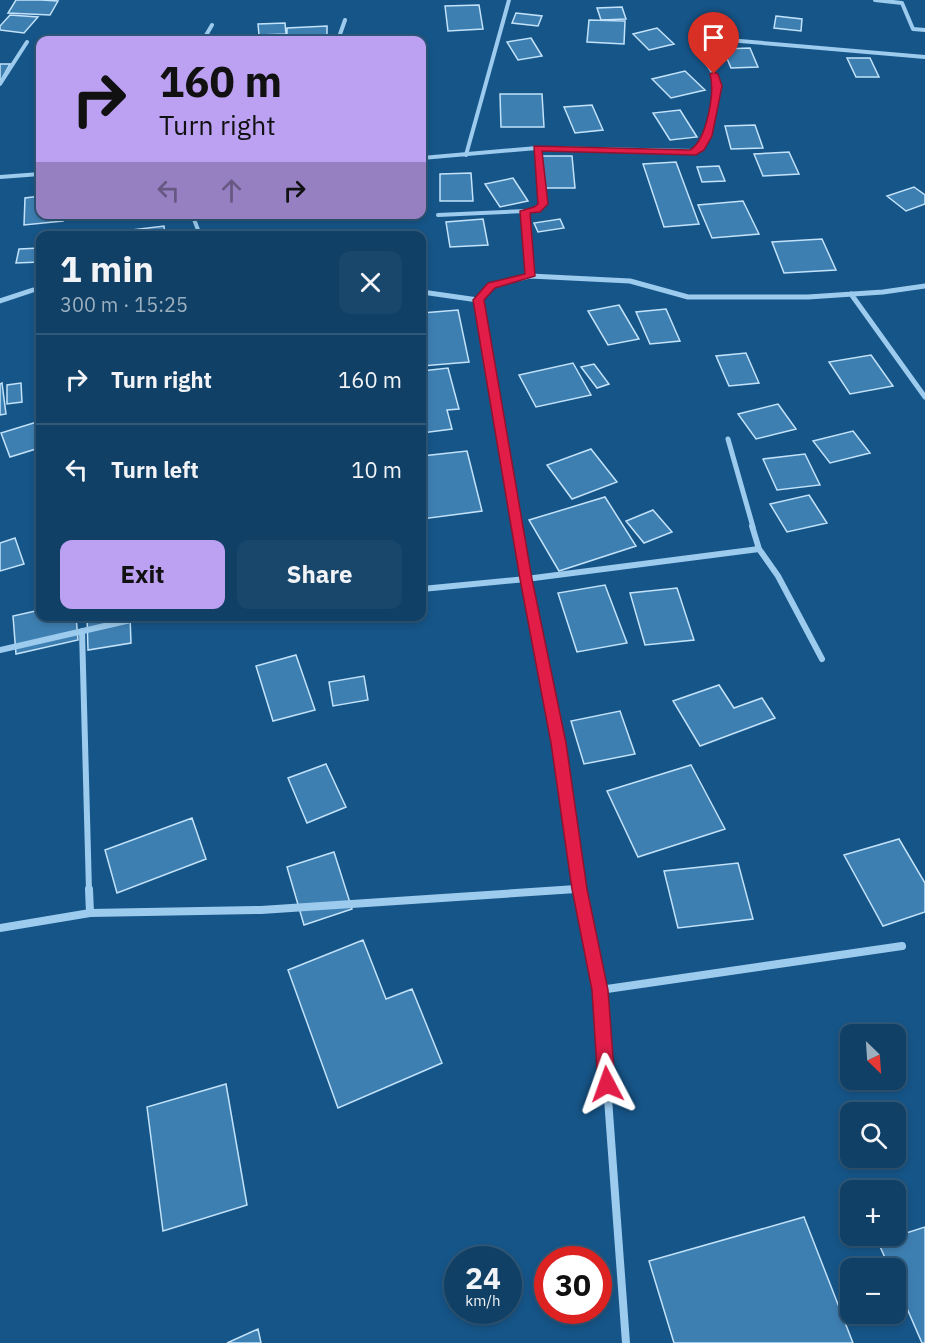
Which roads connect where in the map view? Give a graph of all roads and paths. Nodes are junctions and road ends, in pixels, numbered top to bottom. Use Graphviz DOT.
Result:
graph roads {
  1 [pos="509,0"];
  2 [pos="875,0"];
  3 [pos="345,20"];
  4 [pos="212,25"];
  5 [pos="925,30"];
  6 [pos="206,36"];
  7 [pos="340,36"];
  8 [pos="27,42"];
  9 [pos="925,57"];
  10 [pos="0,84"];
  11 [pos="537,148"];
  12 [pos="466,154"];
  13 [pos="426,158"];
  14 [pos="36,174"];
  15 [pos="0,177"];
  16 [pos="525,211"];
  17 [pos="438,215"];
  18 [pos="530,276"];
  19 [pos="925,286"];
  20 [pos="33,290"];
  21 [pos="426,293"];
  22 [pos="851,294"];
  23 [pos="478,300"];
  24 [pos="0,301"];
  25 [pos="925,397"];
  26 [pos="728,439"];
  27 [pos="759,549"];
  28 [pos="526,579"];
  29 [pos="426,589"];
  30 [pos="125,621"];
  31 [pos="82,631"];
  32 [pos="0,650"];
  33 [pos="822,658"];
  34 [pos="579,889"];
  35 [pos="90,913"];
  36 [pos="0,928"];
  37 [pos="902,946"];
  38 [pos="600,990"];
  39 [pos="626,1343"];
  1 -- 12 [label="street"];
  2 -- 5 [label="street"];
  3 -- 7 [label="street"];
  4 -- 6 [label="street"];
  8 -- 10 [label="street"];
  9 -- 11 [label="street"];
  11 -- 12 [label="street"];
  11 -- 16 [label="street"];
  12 -- 13 [label="street"];
  14 -- 15 [label="street"];
  16 -- 17 [label="street"];
  16 -- 18 [label="street"];
  18 -- 22 [label="street"];
  18 -- 23 [label="street"];
  19 -- 22 [label="street"];
  20 -- 24 [label="street"];
  21 -- 23 [label="street"];
  22 -- 25 [label="street"];
  23 -- 28 [label="street"];
  26 -- 27 [label="street"];
  27 -- 28 [label="street"];
  27 -- 33 [label="street"];
  28 -- 29 [label="street"];
  28 -- 34 [label="street"];
  30 -- 31 [label="street"];
  31 -- 32 [label="street"];
  31 -- 35 [label="street"];
  34 -- 35 [label="street"];
  34 -- 38 [label="street"];
  35 -- 36 [label="street"];
  37 -- 38 [label="street"];
  38 -- 39 [label="street"];
}
